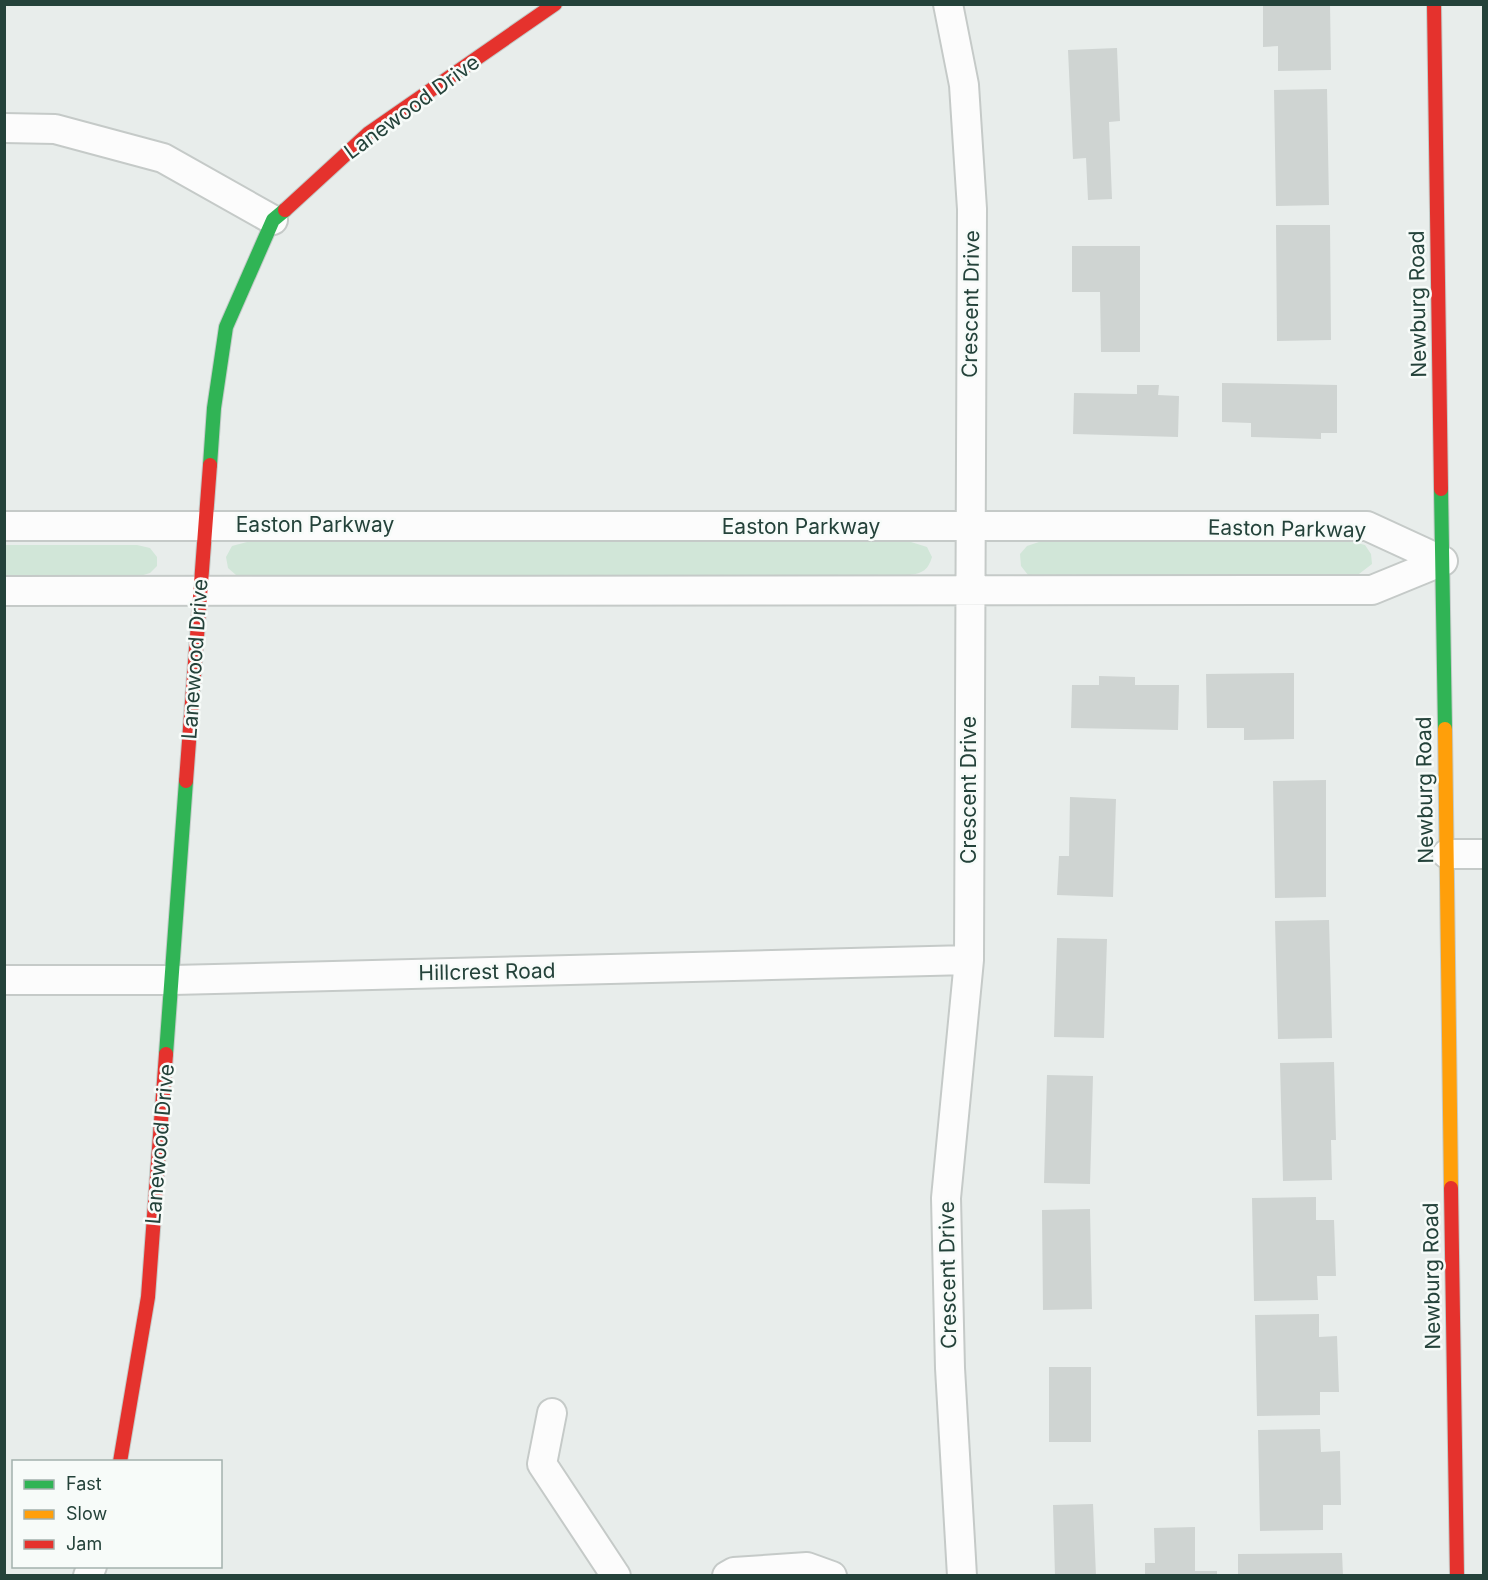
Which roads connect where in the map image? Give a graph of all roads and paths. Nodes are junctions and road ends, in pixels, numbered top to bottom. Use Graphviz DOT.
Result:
graph roads {
  1 [pos="555,4"];
  2 [pos="948,4"];
  3 [pos="1434,4"];
  4 [pos="4,128"];
  5 [pos="273,220"];
  6 [pos="205,525"];
  7 [pos="4,526"];
  8 [pos="969,527"];
  9 [pos="1443,561"];
  10 [pos="968,589"];
  11 [pos="4,591"];
  12 [pos="200,591"];
  13 [pos="1447,854"];
  14 [pos="1484,854"];
  15 [pos="969,960"];
  16 [pos="4,980"];
  17 [pos="173,980"];
  18 [pos="552,1413"];
  19 [pos="120,1460"];
  20 [pos="616,1575"];
  21 [pos="727,1575"];
  22 [pos="832,1575"];
  23 [pos="962,1575"];
  24 [pos="1457,1575"];
  1 -- 5 [label="street, Lanewood Drive"];
  2 -- 8 [label="street, Crescent Drive"];
  3 -- 9 [label="street, Newburg Road"];
  4 -- 5 [label="street"];
  5 -- 6 [label="street, Lanewood Drive"];
  6 -- 7 [label="street, Easton Parkway"];
  6 -- 8 [label="street, Easton Parkway"];
  6 -- 12 [label="street, Lanewood Drive"];
  8 -- 9 [label="street, Easton Parkway"];
  8 -- 10 [label="street, Crescent Drive"];
  9 -- 10 [label="street"];
  9 -- 13 [label="street, Newburg Road"];
  10 -- 12 [label="street"];
  10 -- 15 [label="street, Crescent Drive"];
  11 -- 12 [label="street"];
  12 -- 17 [label="street, Lanewood Drive"];
  13 -- 14 [label="street"];
  13 -- 24 [label="street, Newburg Road"];
  15 -- 17 [label="street, Hillcrest Road"];
  15 -- 23 [label="street, Crescent Drive"];
  16 -- 17 [label="street, Hillcrest Road"];
  17 -- 19 [label="street, Lanewood Drive"];
  18 -- 20 [label="street"];
  21 -- 22 [label="street"];
}
